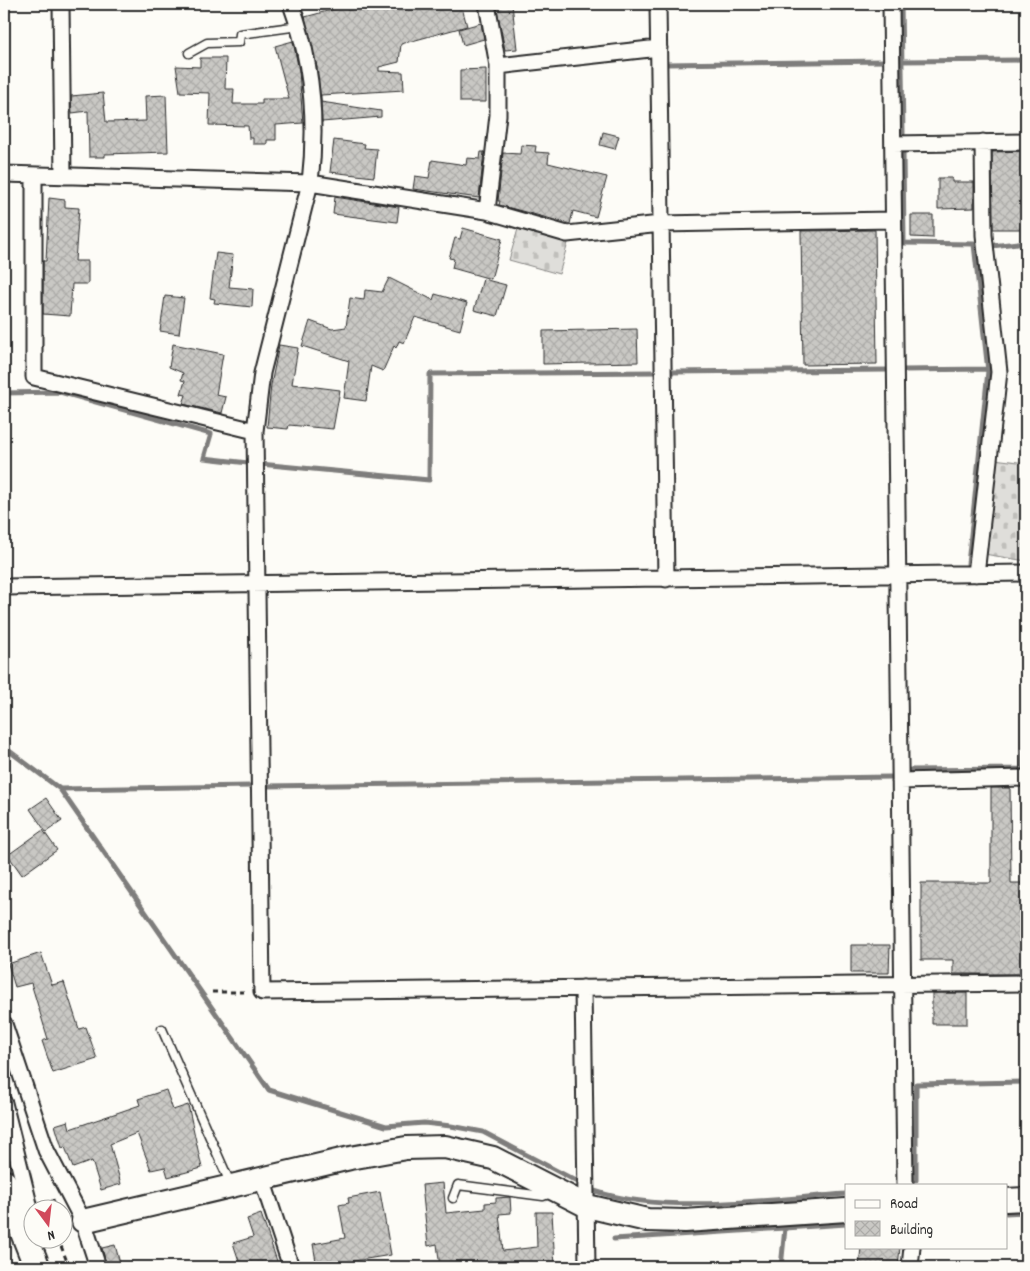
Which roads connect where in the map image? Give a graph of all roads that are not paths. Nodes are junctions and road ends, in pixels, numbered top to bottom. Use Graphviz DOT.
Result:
graph roads {
  1 [pos="61,4"];
  2 [pos="291,4"];
  3 [pos="486,4"];
  4 [pos="658,4"];
  5 [pos="891,4"];
  6 [pos="299,26"];
  7 [pos="659,48"];
  8 [pos="189,53"];
  9 [pos="498,66"];
  10 [pos="983,142"];
  11 [pos="1026,142"];
  12 [pos="893,144"];
  13 [pos="4,174"];
  14 [pos="34,175"];
  15 [pos="63,176"];
  16 [pos="310,183"];
  17 [pos="487,211"];
  18 [pos="893,220"];
  19 [pos="660,224"];
  20 [pos="255,431"];
  21 [pos="1026,573"];
  22 [pos="976,574"];
  23 [pos="897,575"];
  24 [pos="666,579"];
  25 [pos="258,584"];
  26 [pos="4,587"];
  27 [pos="1026,778"];
  28 [pos="900,780"];
  29 [pos="1026,983"];
  30 [pos="902,985"];
  31 [pos="583,988"];
  32 [pos="4,1024"];
  33 [pos="162,1029"];
  34 [pos="4,1103"];
  35 [pos="262,1179"];
  36 [pos="4,1183"];
  37 [pos="905,1184"];
  38 [pos="232,1186"];
  39 [pos="556,1190"];
  40 [pos="453,1198"];
  41 [pos="1026,1199"];
  42 [pos="1008,1200"];
  43 [pos="587,1206"];
  44 [pos="845,1210"];
  45 [pos="83,1222"];
  46 [pos="912,1248"];
  47 [pos="33,1258"];
  48 [pos="98,1267"];
  49 [pos="291,1267"];
  50 [pos="587,1267"];
  51 [pos="910,1267"];
  1 -- 15 [label="street"];
  2 -- 6 [label="street"];
  3 -- 9 [label="street"];
  4 -- 7 [label="street"];
  5 -- 12 [label="street"];
  6 -- 8 [label="lane"];
  6 -- 16 [label="street"];
  7 -- 9 [label="street"];
  7 -- 19 [label="street"];
  9 -- 17 [label="street"];
  10 -- 11 [label="street"];
  10 -- 12 [label="street"];
  10 -- 22 [label="street"];
  12 -- 18 [label="street"];
  13 -- 14 [label="street"];
  14 -- 15 [label="street"];
  14 -- 20 [label="street"];
  15 -- 16 [label="street"];
  16 -- 17 [label="street"];
  16 -- 20 [label="street"];
  17 -- 19 [label="street"];
  18 -- 19 [label="street"];
  18 -- 23 [label="street"];
  19 -- 24 [label="street"];
  20 -- 25 [label="street"];
  21 -- 22 [label="street"];
  22 -- 23 [label="street"];
  23 -- 24 [label="street"];
  23 -- 28 [label="street"];
  24 -- 25 [label="street"];
  25 -- 26 [label="street"];
  25 -- 31 [label="street"];
  27 -- 28 [label="street"];
  28 -- 30 [label="street"];
  29 -- 30 [label="street"];
  30 -- 31 [label="street"];
  30 -- 37 [label="street"];
  31 -- 43 [label="street"];
  32 -- 45 [label="street"];
  33 -- 38 [label="lane"];
  34 -- 47 [label="street"];
  35 -- 38 [label="street"];
  35 -- 39 [label="street"];
  35 -- 49 [label="street"];
  36 -- 47 [label="main road"];
  38 -- 45 [label="street"];
  39 -- 40 [label="lane"];
  39 -- 43 [label="street"];
  41 -- 42 [label="street"];
  43 -- 44 [label="street"];
  43 -- 50 [label="street"];
  45 -- 48 [label="street"];
  46 -- 51 [label="street"];
}
